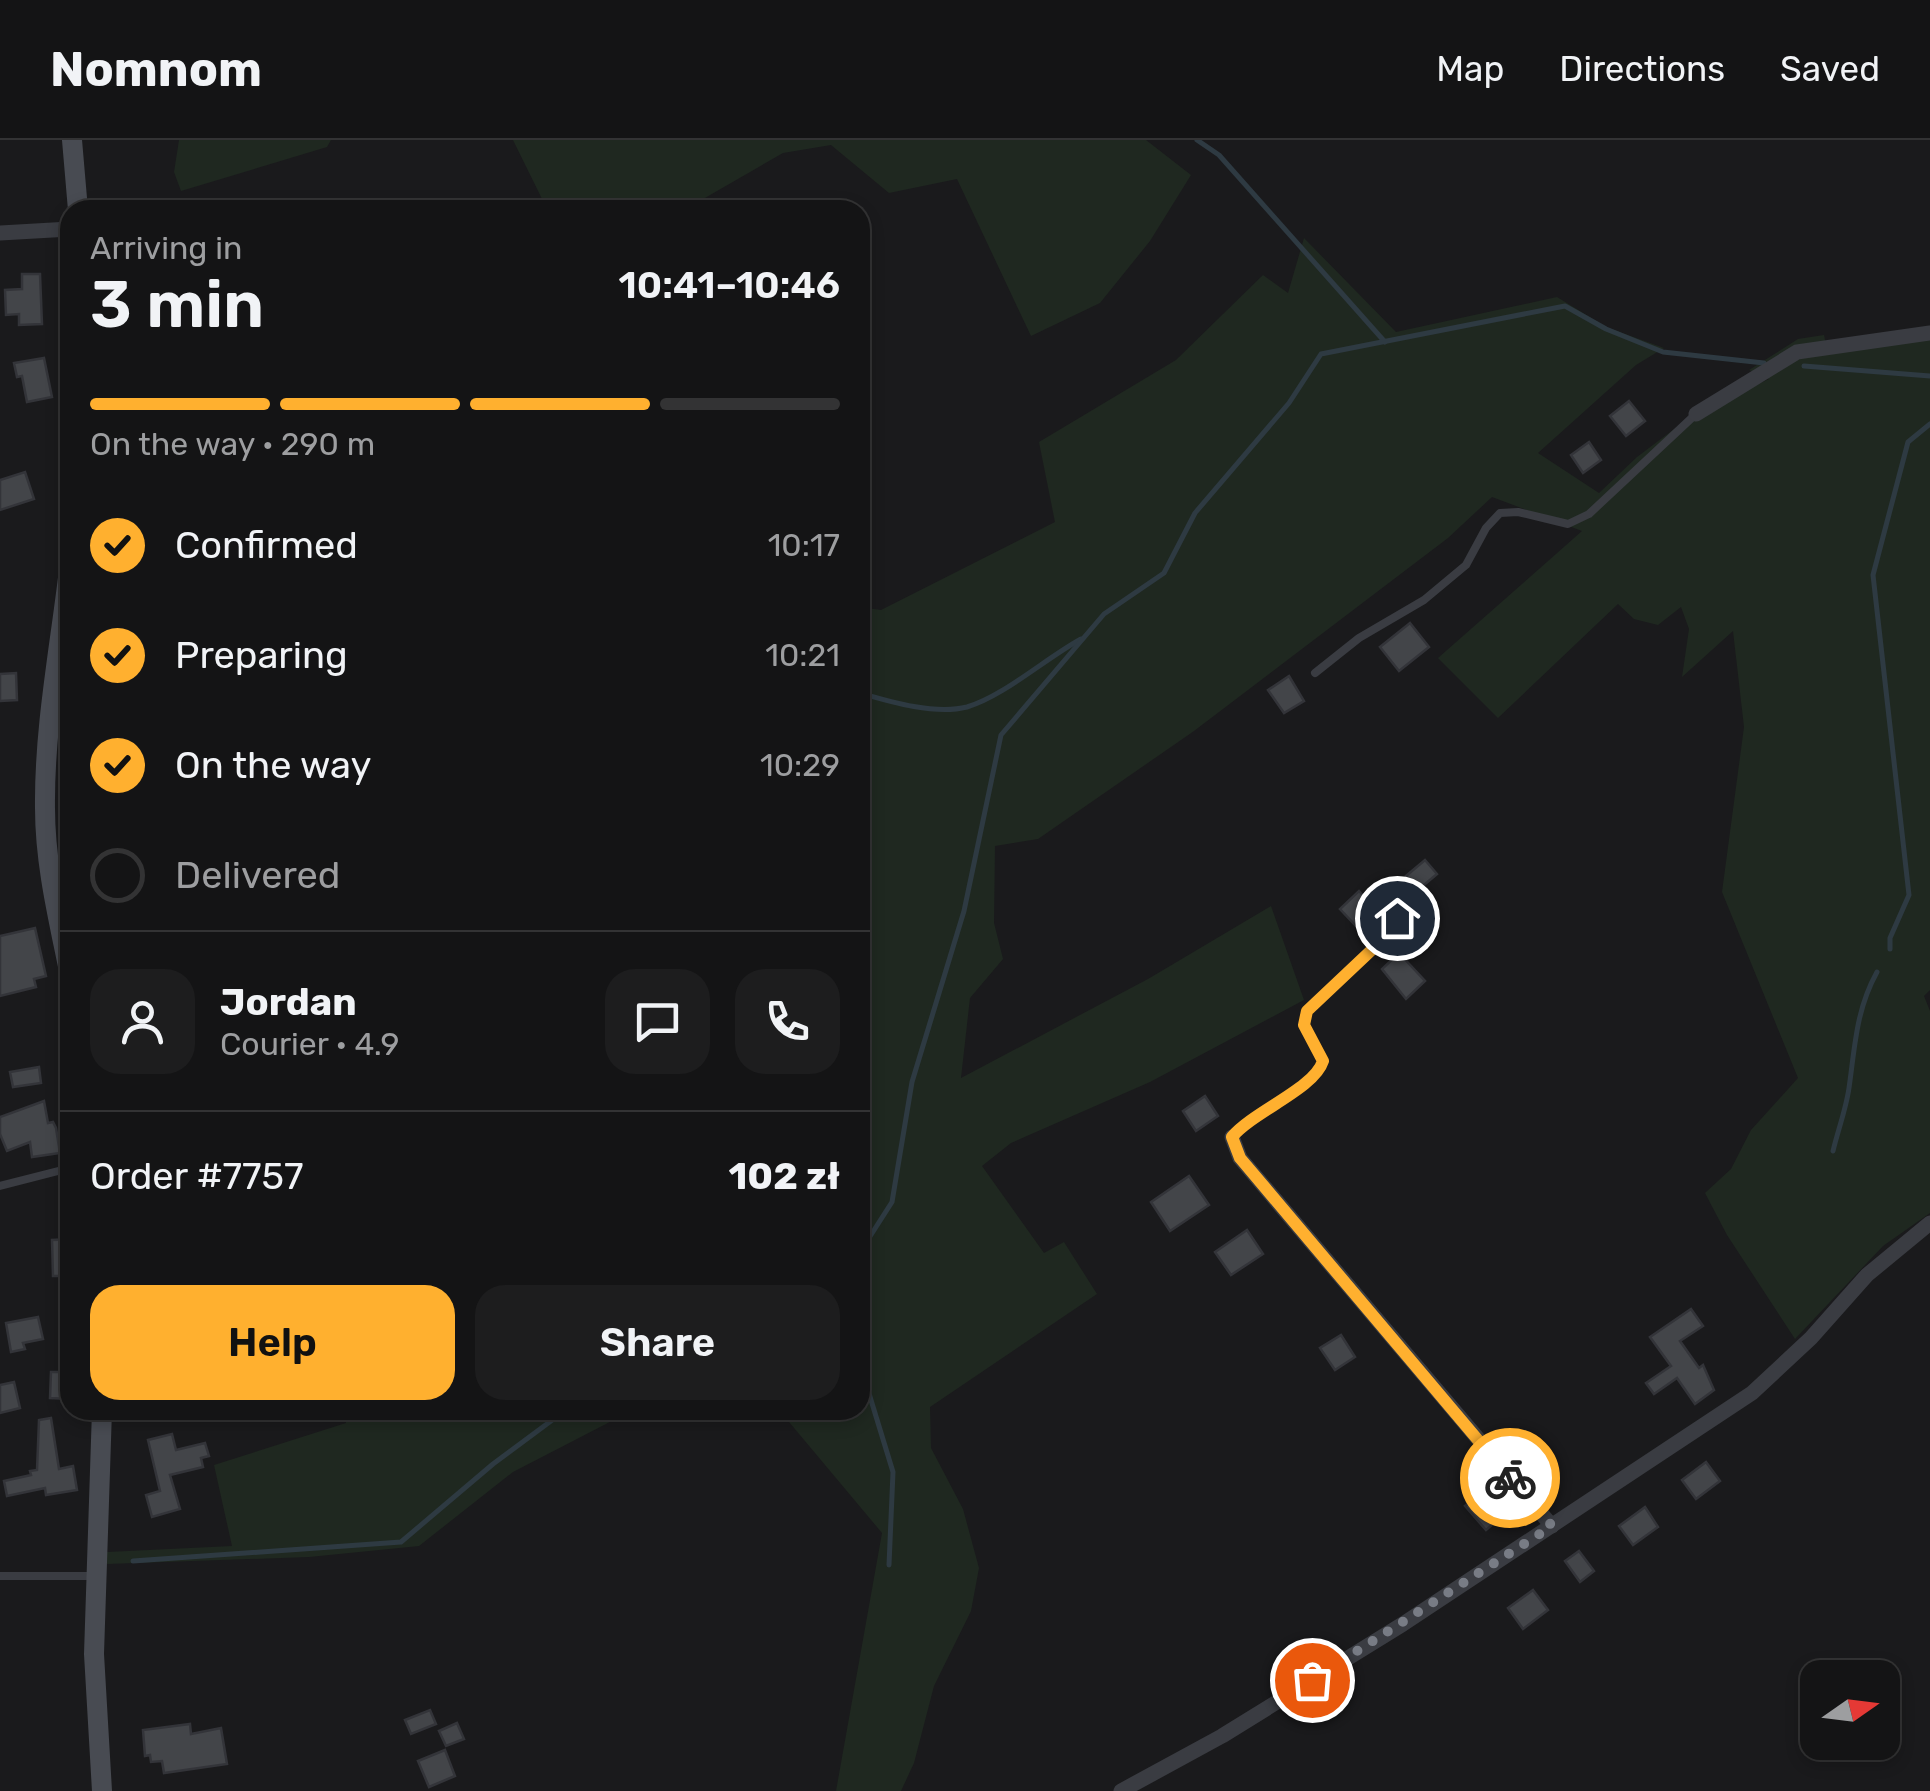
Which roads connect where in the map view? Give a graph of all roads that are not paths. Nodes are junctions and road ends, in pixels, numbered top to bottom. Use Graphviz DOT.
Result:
graph roads {
  1 [pos="72,140"];
  2 [pos="77,200"];
  3 [pos="60,229"];
  4 [pos="0,234"];
  5 [pos="1930,333"];
  6 [pos="1696,414"];
  7 [pos="60,647"];
  8 [pos="1315,673"];
  9 [pos="1397,918"];
  10 [pos="60,922"];
  11 [pos="1232,1137"];
  12 [pos="60,1171"];
  13 [pos="0,1186"];
  14 [pos="1930,1223"];
  15 [pos="102,1420"];
  16 [pos="1552,1526"];
  17 [pos="0,1576"];
  18 [pos="96,1576"];
  19 [pos="102,1791"];
  20 [pos="1121,1791"];
  1 -- 2 [label="street"];
  3 -- 4 [label="street"];
  5 -- 6 [label="street"];
  6 -- 8 [label="lane"];
  7 -- 10 [label="street"];
  9 -- 11 [label="lane"];
  11 -- 16 [label="street"];
  12 -- 13 [label="lane"];
  14 -- 16 [label="street"];
  15 -- 18 [label="street"];
  16 -- 20 [label="street"];
  17 -- 18 [label="lane"];
  18 -- 19 [label="street"];
}
